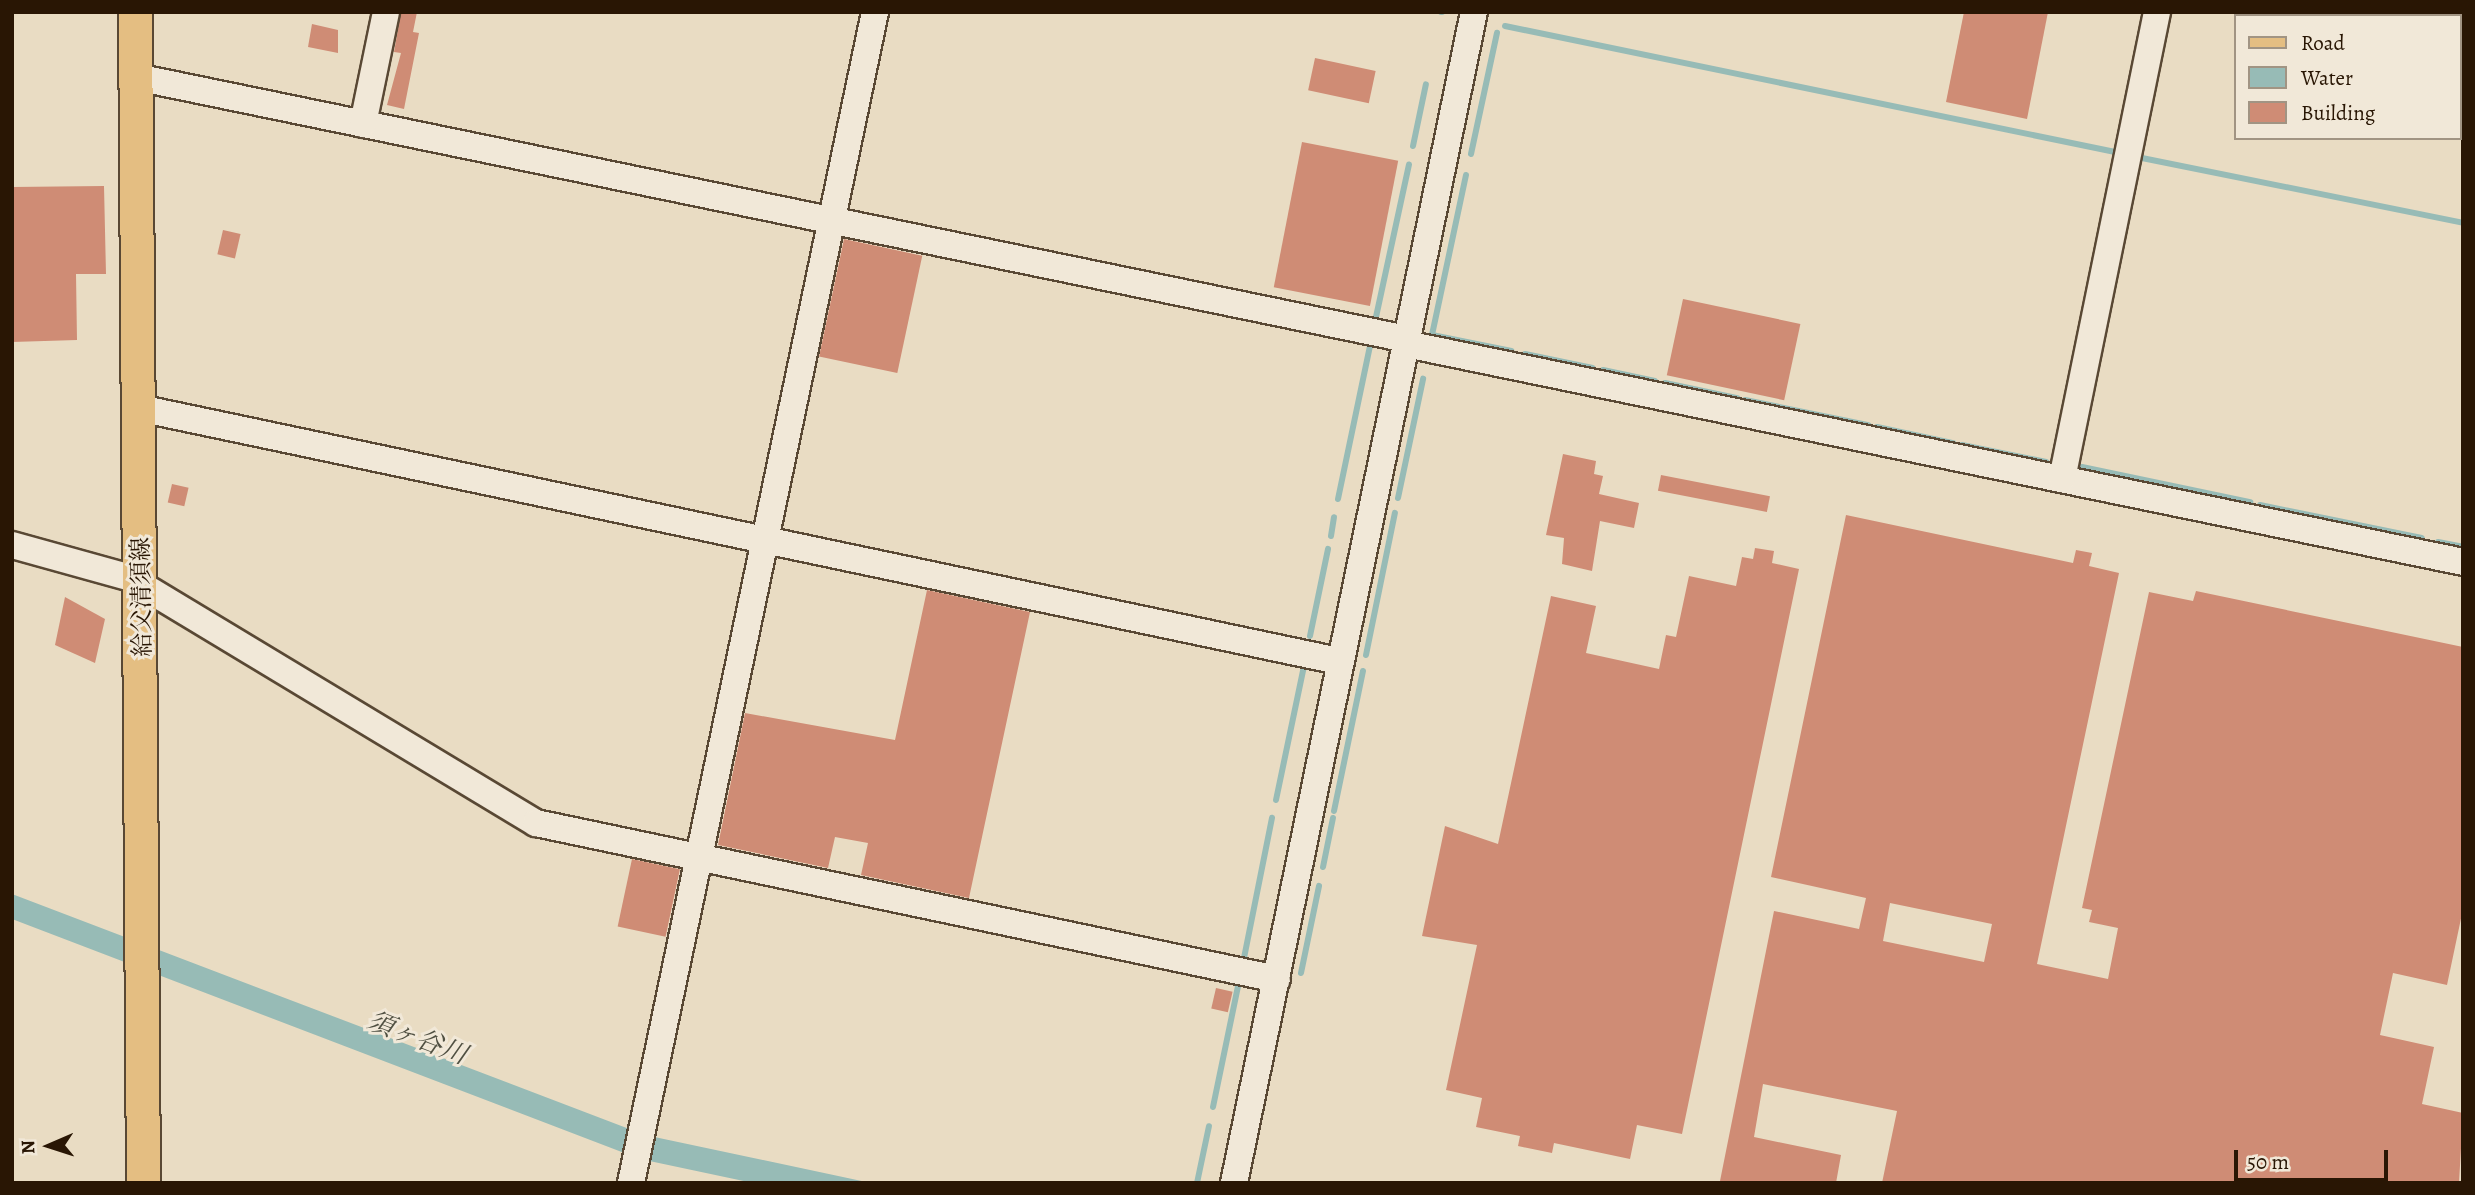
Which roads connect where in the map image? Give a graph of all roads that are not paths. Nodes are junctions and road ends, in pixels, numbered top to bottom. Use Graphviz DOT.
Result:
graph roads {
  1 [pos="135,12"];
  2 [pos="386,12"];
  3 [pos="875,12"];
  4 [pos="1474,12"];
  5 [pos="2157,12"];
  6 [pos="136,77"];
  7 [pos="363,124"];
  8 [pos="832,220"];
  9 [pos="1406,341"];
  10 [pos="139,408"];
  11 [pos="2062,479"];
  12 [pos="765,540"];
  13 [pos="12,545"];
  14 [pos="2463,562"];
  15 [pos="143,584"];
  16 [pos="1339,661"];
  17 [pos="699,858"];
  18 [pos="1277,979"];
  19 [pos="633,1173"];
  20 [pos="143,1183"];
  21 [pos="1234,1183"];
  1 -- 6 [label="main road, 給父清須線"];
  2 -- 7 [label="street"];
  3 -- 8 [label="street"];
  4 -- 9 [label="street"];
  5 -- 11 [label="street"];
  6 -- 7 [label="street"];
  6 -- 10 [label="main road, 給父清須線"];
  7 -- 8 [label="street"];
  8 -- 9 [label="street"];
  8 -- 12 [label="street"];
  9 -- 11 [label="street"];
  9 -- 16 [label="street"];
  10 -- 12 [label="street"];
  10 -- 15 [label="main road, 給父清須線"];
  11 -- 14 [label="street"];
  12 -- 16 [label="street"];
  12 -- 17 [label="street"];
  13 -- 15 [label="street"];
  15 -- 17 [label="street"];
  15 -- 20 [label="main road, 給父清須線"];
  16 -- 18 [label="street"];
  17 -- 18 [label="street"];
  17 -- 19 [label="street"];
  18 -- 21 [label="street"];
}
